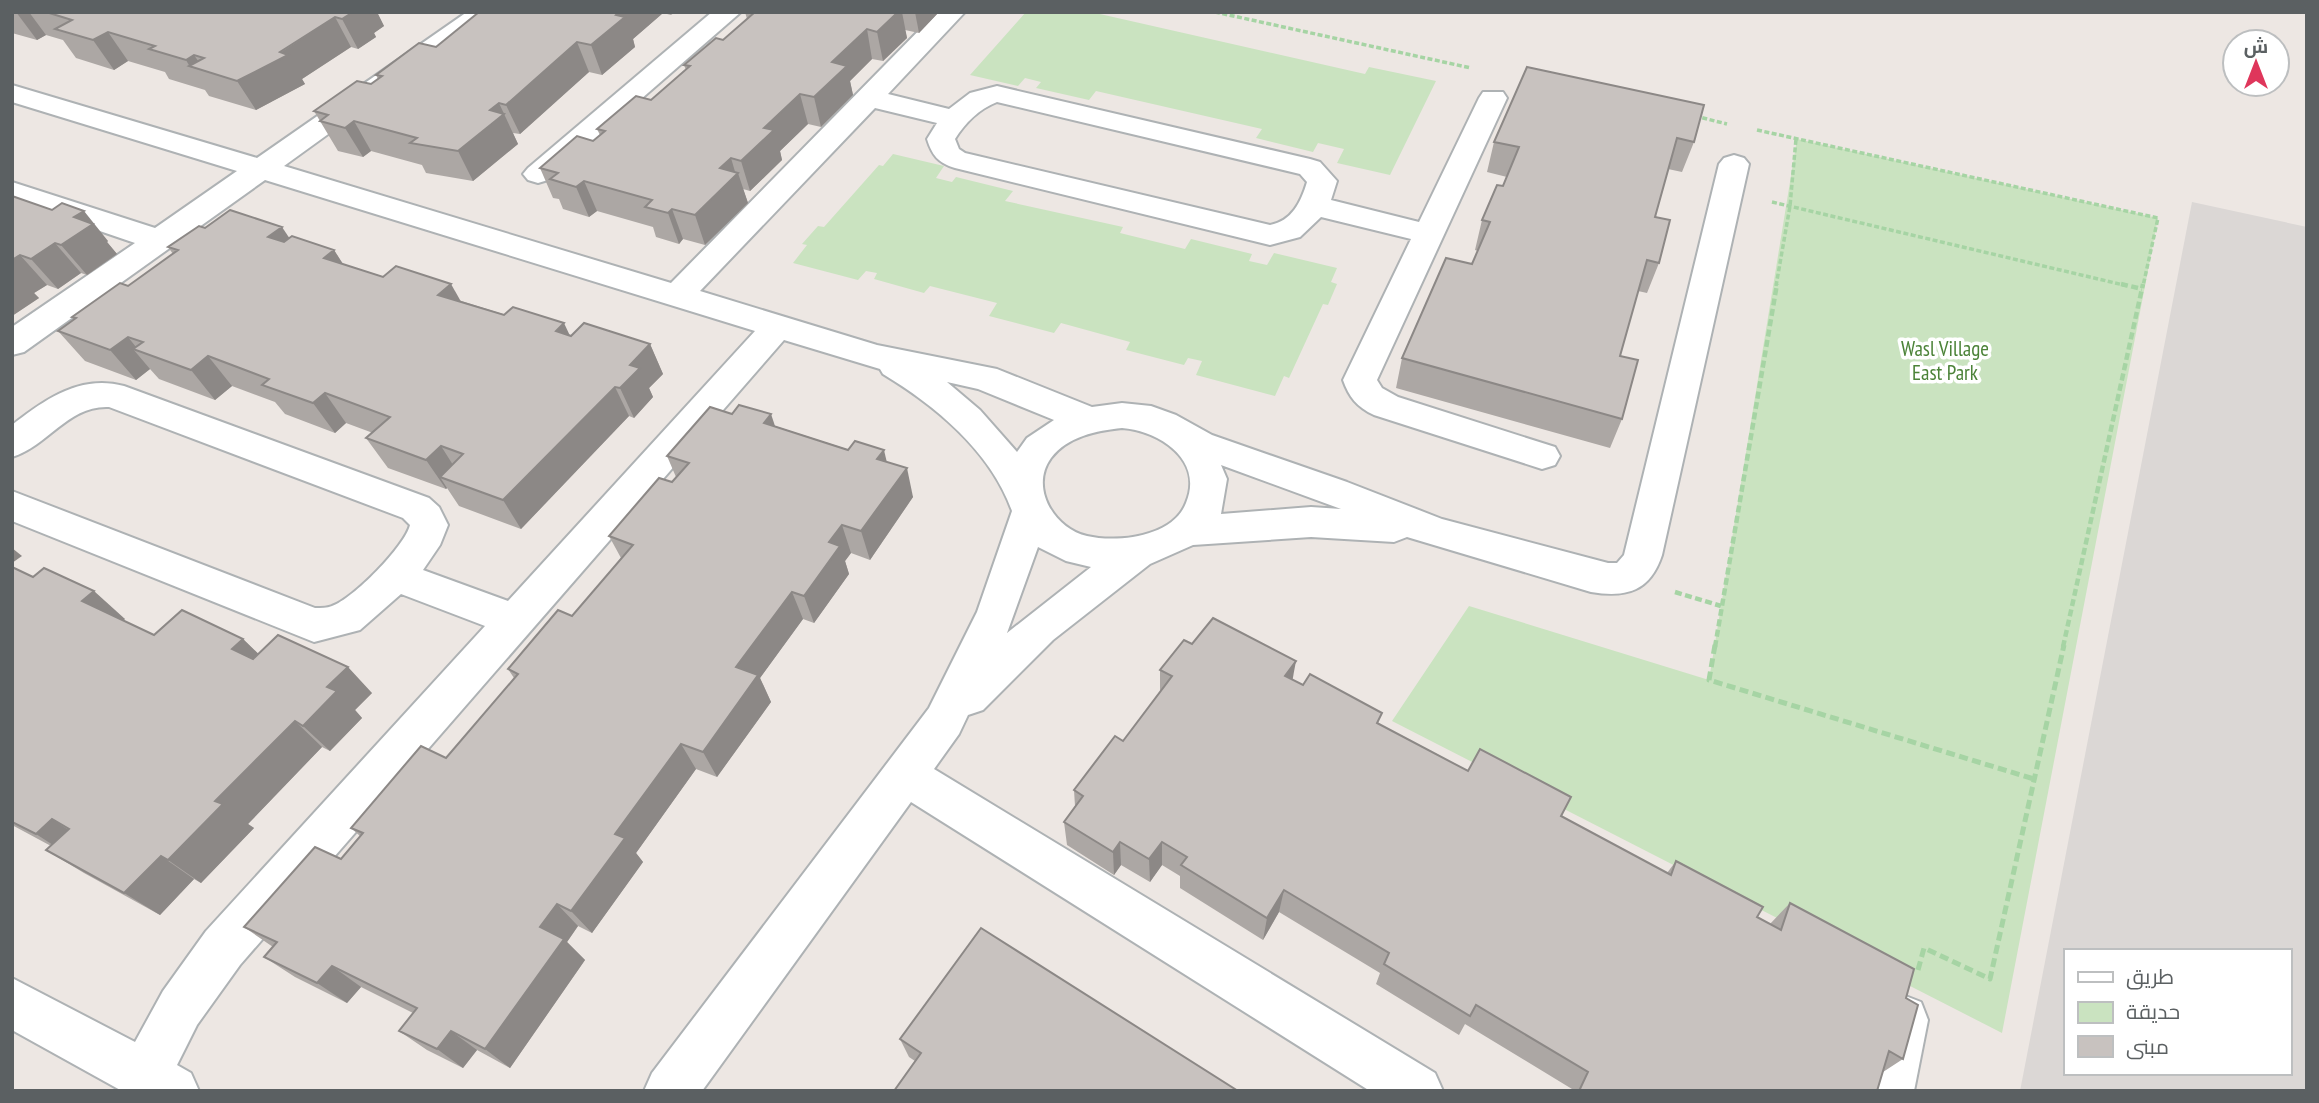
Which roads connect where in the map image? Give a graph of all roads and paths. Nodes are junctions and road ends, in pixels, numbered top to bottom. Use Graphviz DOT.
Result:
graph roads {
  1 [pos="484,12"];
  2 [pos="728,12"];
  3 [pos="952,12"];
  4 [pos="1215,12"];
  5 [pos="1472,68"];
  6 [pos="12,93"];
  7 [pos="870,98"];
  8 [pos="1493,98"];
  9 [pos="1688,115"];
  10 [pos="957,119"];
  11 [pos="1729,124"];
  12 [pos="1756,130"];
  13 [pos="1797,138"];
  14 [pos="260,168"];
  15 [pos="538,174"];
  16 [pos="1731,178"];
  17 [pos="12,191"];
  18 [pos="1313,205"];
  19 [pos="1790,206"];
  20 [pos="1428,234"];
  21 [pos="159,240"];
  22 [pos="2142,289"];
  23 [pos="678,295"];
  24 [pos="778,326"];
  25 [pos="12,344"];
  26 [pos="875,355"];
  27 [pos="1087,419"];
  28 [pos="19,432"];
  29 [pos="1192,442"];
  30 [pos="1542,456"];
  31 [pos="1026,500"];
  32 [pos="12,505"];
  33 [pos="1186,531"];
  34 [pos="1437,533"];
  35 [pos="1136,554"];
  36 [pos="394,575"];
  37 [pos="515,621"];
  38 [pos="944,721"];
  39 [pos="906,775"];
  40 [pos="2034,779"];
  41 [pos="12,1003"];
  42 [pos="1903,1020"];
  43 [pos="159,1083"];
  44 [pos="1411,1089"];
  45 [pos="670,1091"];
  46 [pos="1888,1091"];
  1 -- 14 [label="street"];
  2 -- 15 [label="street"];
  3 -- 7 [label="street"];
  4 -- 5 [label="path"];
  6 -- 14 [label="street"];
  7 -- 10 [label="street"];
  7 -- 23 [label="street"];
  8 -- 20 [label="street"];
  9 -- 11 [label="path"];
  10 -- 18 [label="street"];
  10 -- 18 [label="street"];
  12 -- 13 [label="path"];
  13 -- 19 [label="path"];
  13 -- 22 [label="path"];
  14 -- 21 [label="street"];
  14 -- 23 [label="street"];
  16 -- 19 [label="path"];
  16 -- 34 [label="street"];
  17 -- 21 [label="street"];
  18 -- 20 [label="street"];
  19 -- 22 [label="path"];
  19 -- 40 [label="path"];
  20 -- 30 [label="street"];
  21 -- 25 [label="street"];
  22 -- 40 [label="path"];
  23 -- 24 [label="street"];
  24 -- 26 [label="street"];
  24 -- 37 [label="street"];
  26 -- 27 [label="street"];
  26 -- 31 [label="street"];
  27 -- 29 [label="street"];
  27 -- 31 [label="street"];
  28 -- 36 [label="street"];
  29 -- 33 [label="street"];
  29 -- 34 [label="street"];
  31 -- 35 [label="street"];
  31 -- 38 [label="street"];
  32 -- 36 [label="street"];
  33 -- 34 [label="street"];
  33 -- 35 [label="street"];
  35 -- 38 [label="street"];
  36 -- 37 [label="street"];
  37 -- 43 [label="street"];
  38 -- 39 [label="street"];
  39 -- 44 [label="street"];
  39 -- 45 [label="street"];
  40 -- 42 [label="path"];
  41 -- 43 [label="street"];
  42 -- 46 [label="street"];
}
